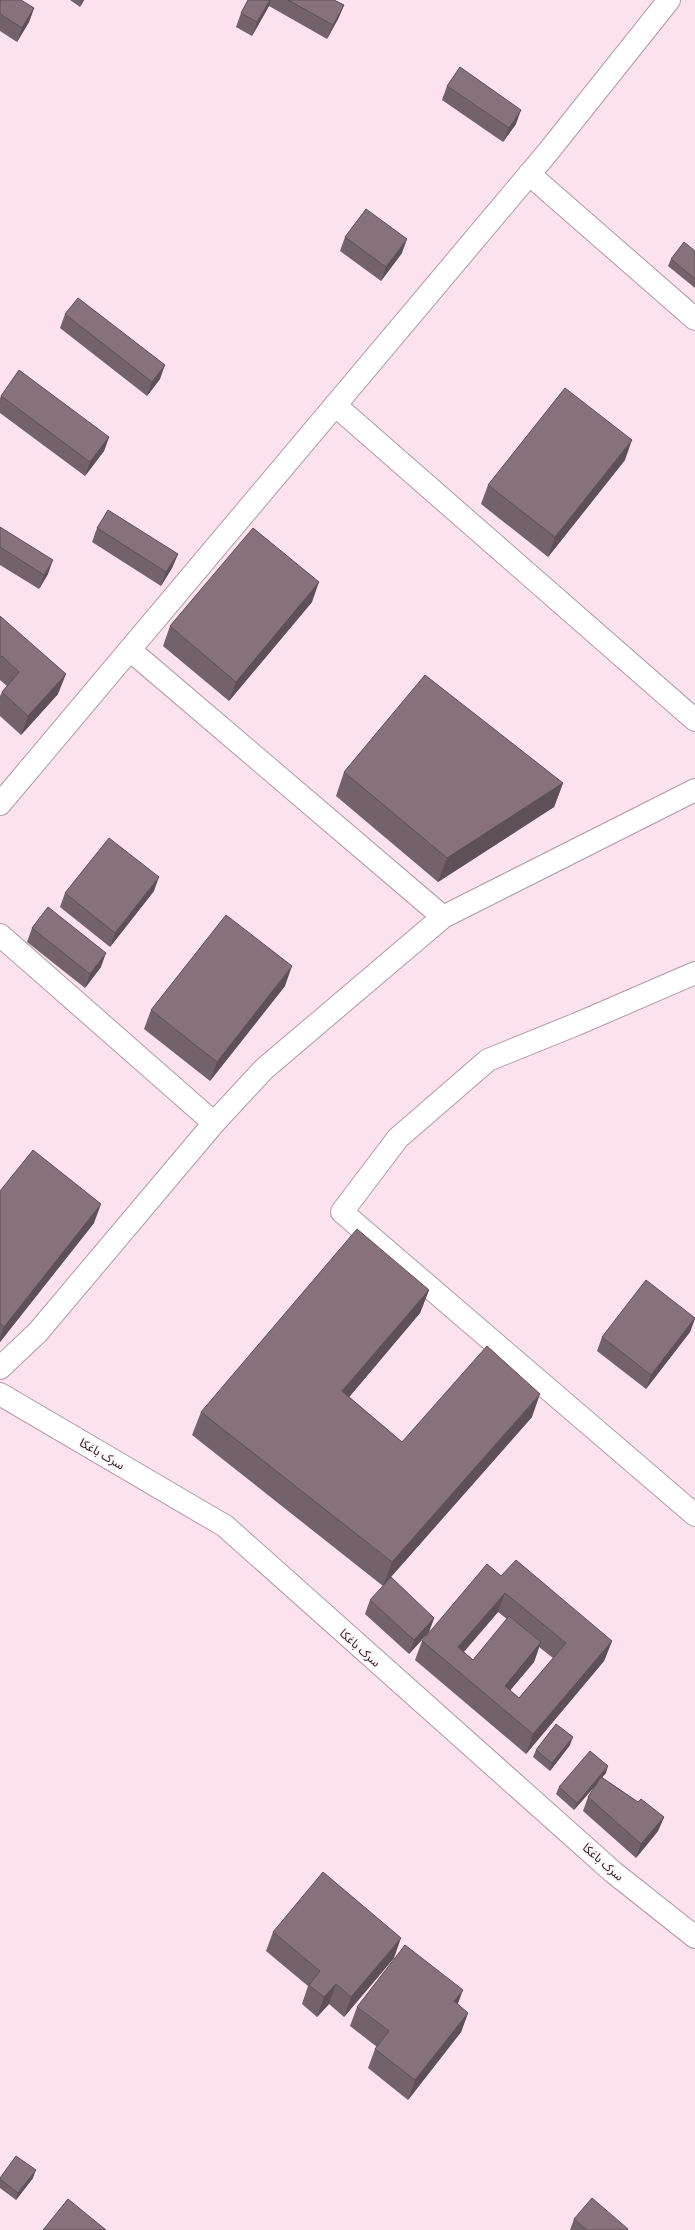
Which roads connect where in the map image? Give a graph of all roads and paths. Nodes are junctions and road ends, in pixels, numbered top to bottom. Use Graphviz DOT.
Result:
graph roads {
  1 [pos="668,0"];
  2 [pos="529,174"];
  3 [pos="695,319"];
  4 [pos="335,405"];
  5 [pos="130,650"];
  6 [pos="695,720"];
  7 [pos="695,790"];
  8 [pos="0,804"];
  9 [pos="443,917"];
  10 [pos="0,935"];
  11 [pos="695,973"];
  12 [pos="214,1123"];
  13 [pos="0,1368"];
  14 [pos="0,1394"];
  15 [pos="695,1515"];
  16 [pos="695,1937"];
  1 -- 2 [label="street"];
  2 -- 3 [label="street"];
  2 -- 4 [label="street"];
  4 -- 5 [label="street"];
  4 -- 6 [label="street"];
  5 -- 8 [label="street"];
  5 -- 9 [label="street"];
  7 -- 9 [label="street"];
  9 -- 12 [label="street"];
  10 -- 12 [label="street"];
  11 -- 15 [label="street"];
  12 -- 13 [label="street"];
  14 -- 16 [label="street, سرک باغکا"];
}
